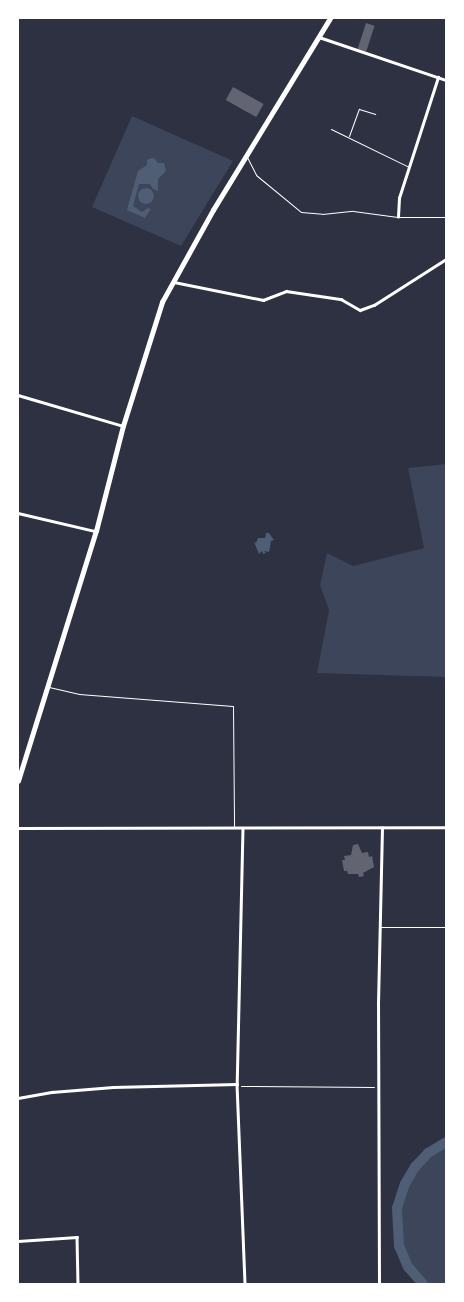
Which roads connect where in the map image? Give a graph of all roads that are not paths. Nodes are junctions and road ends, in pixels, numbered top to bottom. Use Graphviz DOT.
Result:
graph roads {
  1 [pos="330,18"];
  2 [pos="319,37"];
  3 [pos="438,77"];
  4 [pos="446,80"];
  5 [pos="375,114"];
  6 [pos="331,129"];
  7 [pos="349,137"];
  8 [pos="246,155"];
  9 [pos="410,167"];
  10 [pos="446,216"];
  11 [pos="398,217"];
  12 [pos="446,259"];
  13 [pos="172,281"];
  14 [pos="18,395"];
  15 [pos="124,426"];
  16 [pos="18,513"];
  17 [pos="96,531"];
  18 [pos="48,687"];
  19 [pos="18,781"];
  20 [pos="446,827"];
  21 [pos="18,828"];
  22 [pos="234,828"];
  23 [pos="242,828"];
  24 [pos="382,828"];
  25 [pos="380,927"];
  26 [pos="446,927"];
  27 [pos="237,1084"];
  28 [pos="18,1098"];
  29 [pos="18,1241"];
  30 [pos="78,1284"];
  31 [pos="245,1284"];
  32 [pos="379,1284"];
  1 -- 2 [label="main road"];
  2 -- 3 [label="street"];
  2 -- 8 [label="main road"];
  3 -- 4 [label="street"];
  3 -- 9 [label="street"];
  5 -- 7 [label="lane"];
  6 -- 7 [label="lane"];
  7 -- 9 [label="lane"];
  8 -- 11 [label="lane"];
  8 -- 13 [label="main road"];
  9 -- 11 [label="street"];
  10 -- 11 [label="lane"];
  12 -- 13 [label="street"];
  13 -- 15 [label="main road"];
  14 -- 15 [label="street"];
  15 -- 17 [label="main road"];
  16 -- 17 [label="street"];
  17 -- 18 [label="main road"];
  18 -- 19 [label="main road"];
  18 -- 22 [label="lane"];
  20 -- 24 [label="street"];
  21 -- 22 [label="street"];
  22 -- 23 [label="street"];
  23 -- 24 [label="street"];
  23 -- 27 [label="street"];
  24 -- 25 [label="street"];
  25 -- 26 [label="lane"];
  25 -- 32 [label="street"];
  27 -- 28 [label="street"];
  27 -- 31 [label="street"];
  29 -- 30 [label="street"];
}
